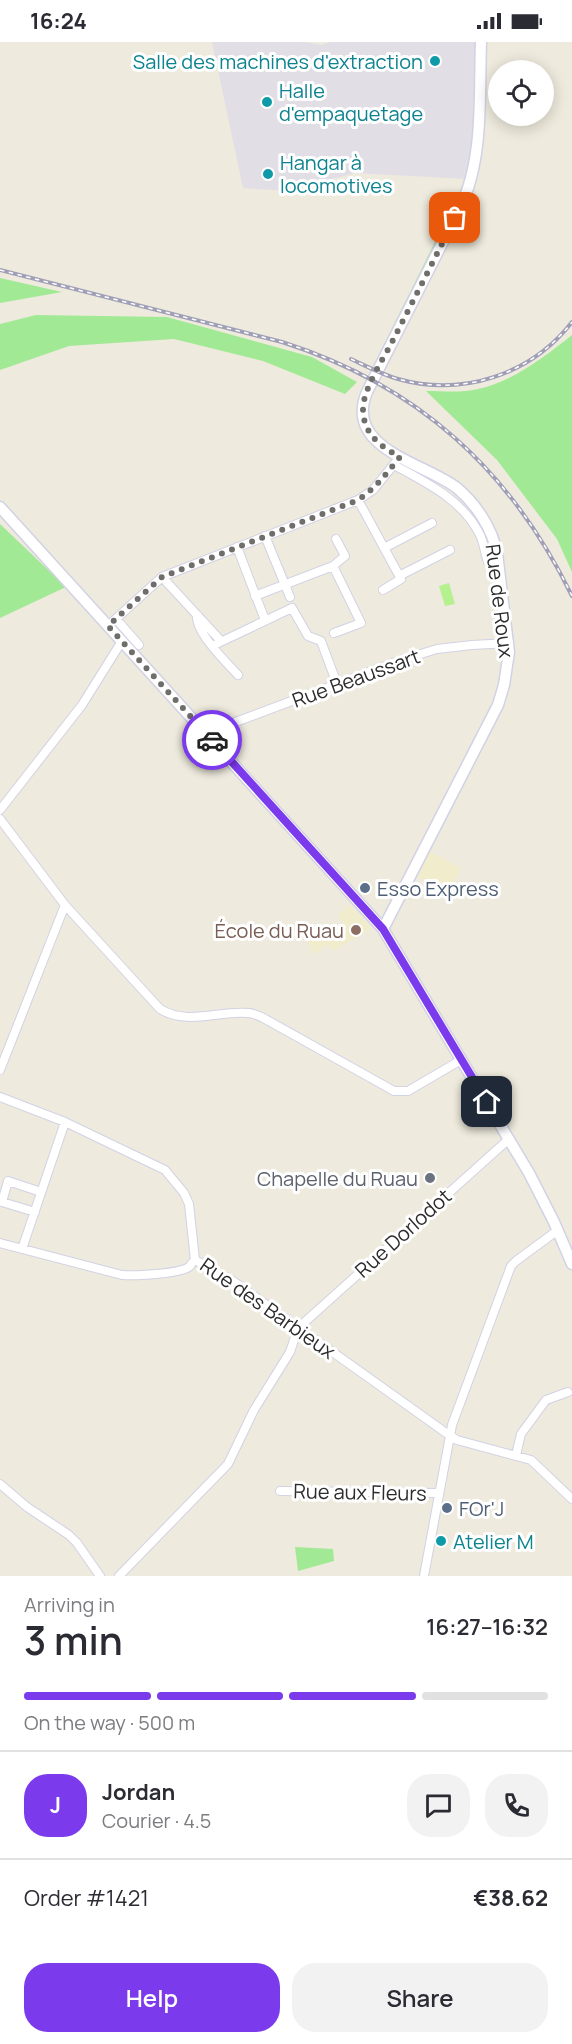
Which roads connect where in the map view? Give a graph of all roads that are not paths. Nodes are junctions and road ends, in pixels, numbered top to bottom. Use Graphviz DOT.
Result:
graph roads {
  1 [pos="481,42"];
  2 [pos="397,461"];
  3 [pos="358,500"];
  4 [pos="0,507"];
  5 [pos="432,523"];
  6 [pos="265,536"];
  7 [pos="336,539"];
  8 [pos="237,548"];
  9 [pos="384,548"];
  10 [pos="450,550"];
  11 [pos="488,562"];
  12 [pos="333,566"];
  13 [pos="399,576"];
  14 [pos="162,577"];
  15 [pos="285,584"];
  16 [pos="383,590"];
  17 [pos="255,596"];
  18 [pos="290,597"];
  19 [pos="197,615"];
  20 [pos="265,621"];
  21 [pos="112,622"];
  22 [pos="334,633"];
  23 [pos="122,641"];
  24 [pos="221,641"];
  25 [pos="509,643"];
  26 [pos="139,645"];
  27 [pos="212,646"];
  28 [pos="238,675"];
  29 [pos="337,684"];
  30 [pos="212,740"];
  31 [pos="0,810"];
  32 [pos="0,819"];
  33 [pos="65,905"];
  34 [pos="383,929"];
  35 [pos="461,1060"];
  36 [pos="0,1070"];
  37 [pos="0,1097"];
  38 [pos="65,1122"];
  39 [pos="509,1139"];
  40 [pos="41,1192"];
  41 [pos="35,1212"];
  42 [pos="558,1230"];
  43 [pos="0,1243"];
  44 [pos="22,1249"];
  45 [pos="195,1260"];
  46 [pos="572,1264"];
  47 [pos="298,1328"];
  48 [pos="568,1392"];
  49 [pos="449,1435"];
  50 [pos="516,1455"];
  51 [pos="0,1484"];
  52 [pos="280,1491"];
  53 [pos="439,1492"];
  54 [pos="572,1499"];
  55 [pos="100,1576"];
  56 [pos="119,1576"];
  57 [pos="424,1576"];
  1 -- 2 [label="main road, Rue de Roux"];
  2 -- 3 [label="street"];
  2 -- 11 [label="street, Rue de Roux"];
  2 -- 25 [label="main road, Rue de Roux"];
  3 -- 6 [label="street"];
  3 -- 9 [label="street"];
  4 -- 21 [label="main road"];
  5 -- 9 [label="street"];
  6 -- 8 [label="street"];
  6 -- 15 [label="street"];
  7 -- 12 [label="street"];
  8 -- 14 [label="street"];
  8 -- 17 [label="street"];
  9 -- 13 [label="street"];
  10 -- 13 [label="street"];
  12 -- 15 [label="street"];
  12 -- 22 [label="street"];
  13 -- 16 [label="street"];
  14 -- 19 [label="street"];
  14 -- 21 [label="street"];
  15 -- 17 [label="street"];
  15 -- 18 [label="street"];
  17 -- 20 [label="street"];
  19 -- 24 [label="street"];
  19 -- 27 [label="street"];
  20 -- 24 [label="street"];
  20 -- 29 [label="street"];
  21 -- 23 [label="main road"];
  21 -- 26 [label="street"];
  23 -- 30 [label="main road"];
  23 -- 31 [label="street"];
  24 -- 27 [label="street"];
  25 -- 29 [label="street, Rue Beaussart"];
  25 -- 34 [label="main road, Rue de Roux"];
  27 -- 28 [label="street"];
  29 -- 30 [label="street, Rue Beaussart"];
  30 -- 34 [label="main road"];
  32 -- 33 [label="street"];
  33 -- 35 [label="street"];
  33 -- 36 [label="street"];
  34 -- 35 [label="main road"];
  35 -- 39 [label="main road"];
  37 -- 38 [label="street, Rue des Barbieux"];
  38 -- 40 [label="street"];
  38 -- 45 [label="street, Rue des Barbieux"];
  39 -- 42 [label="main road"];
  39 -- 47 [label="street, Rue Dorlodot"];
  40 -- 41 [label="street"];
  40 -- 41 [label="street"];
  41 -- 44 [label="street"];
  42 -- 46 [label="main road"];
  42 -- 49 [label="street"];
  43 -- 44 [label="street"];
  44 -- 45 [label="street"];
  45 -- 47 [label="street, Rue des Barbieux"];
  47 -- 49 [label="street, Rue des Barbieux"];
  47 -- 56 [label="street"];
  48 -- 50 [label="street"];
  49 -- 50 [label="street, Rue des Barbieux"];
  49 -- 53 [label="street"];
  50 -- 54 [label="street, Rue des Barbieux"];
  51 -- 55 [label="street"];
  52 -- 53 [label="street, Rue aux Fleurs"];
  53 -- 57 [label="street"];
}
